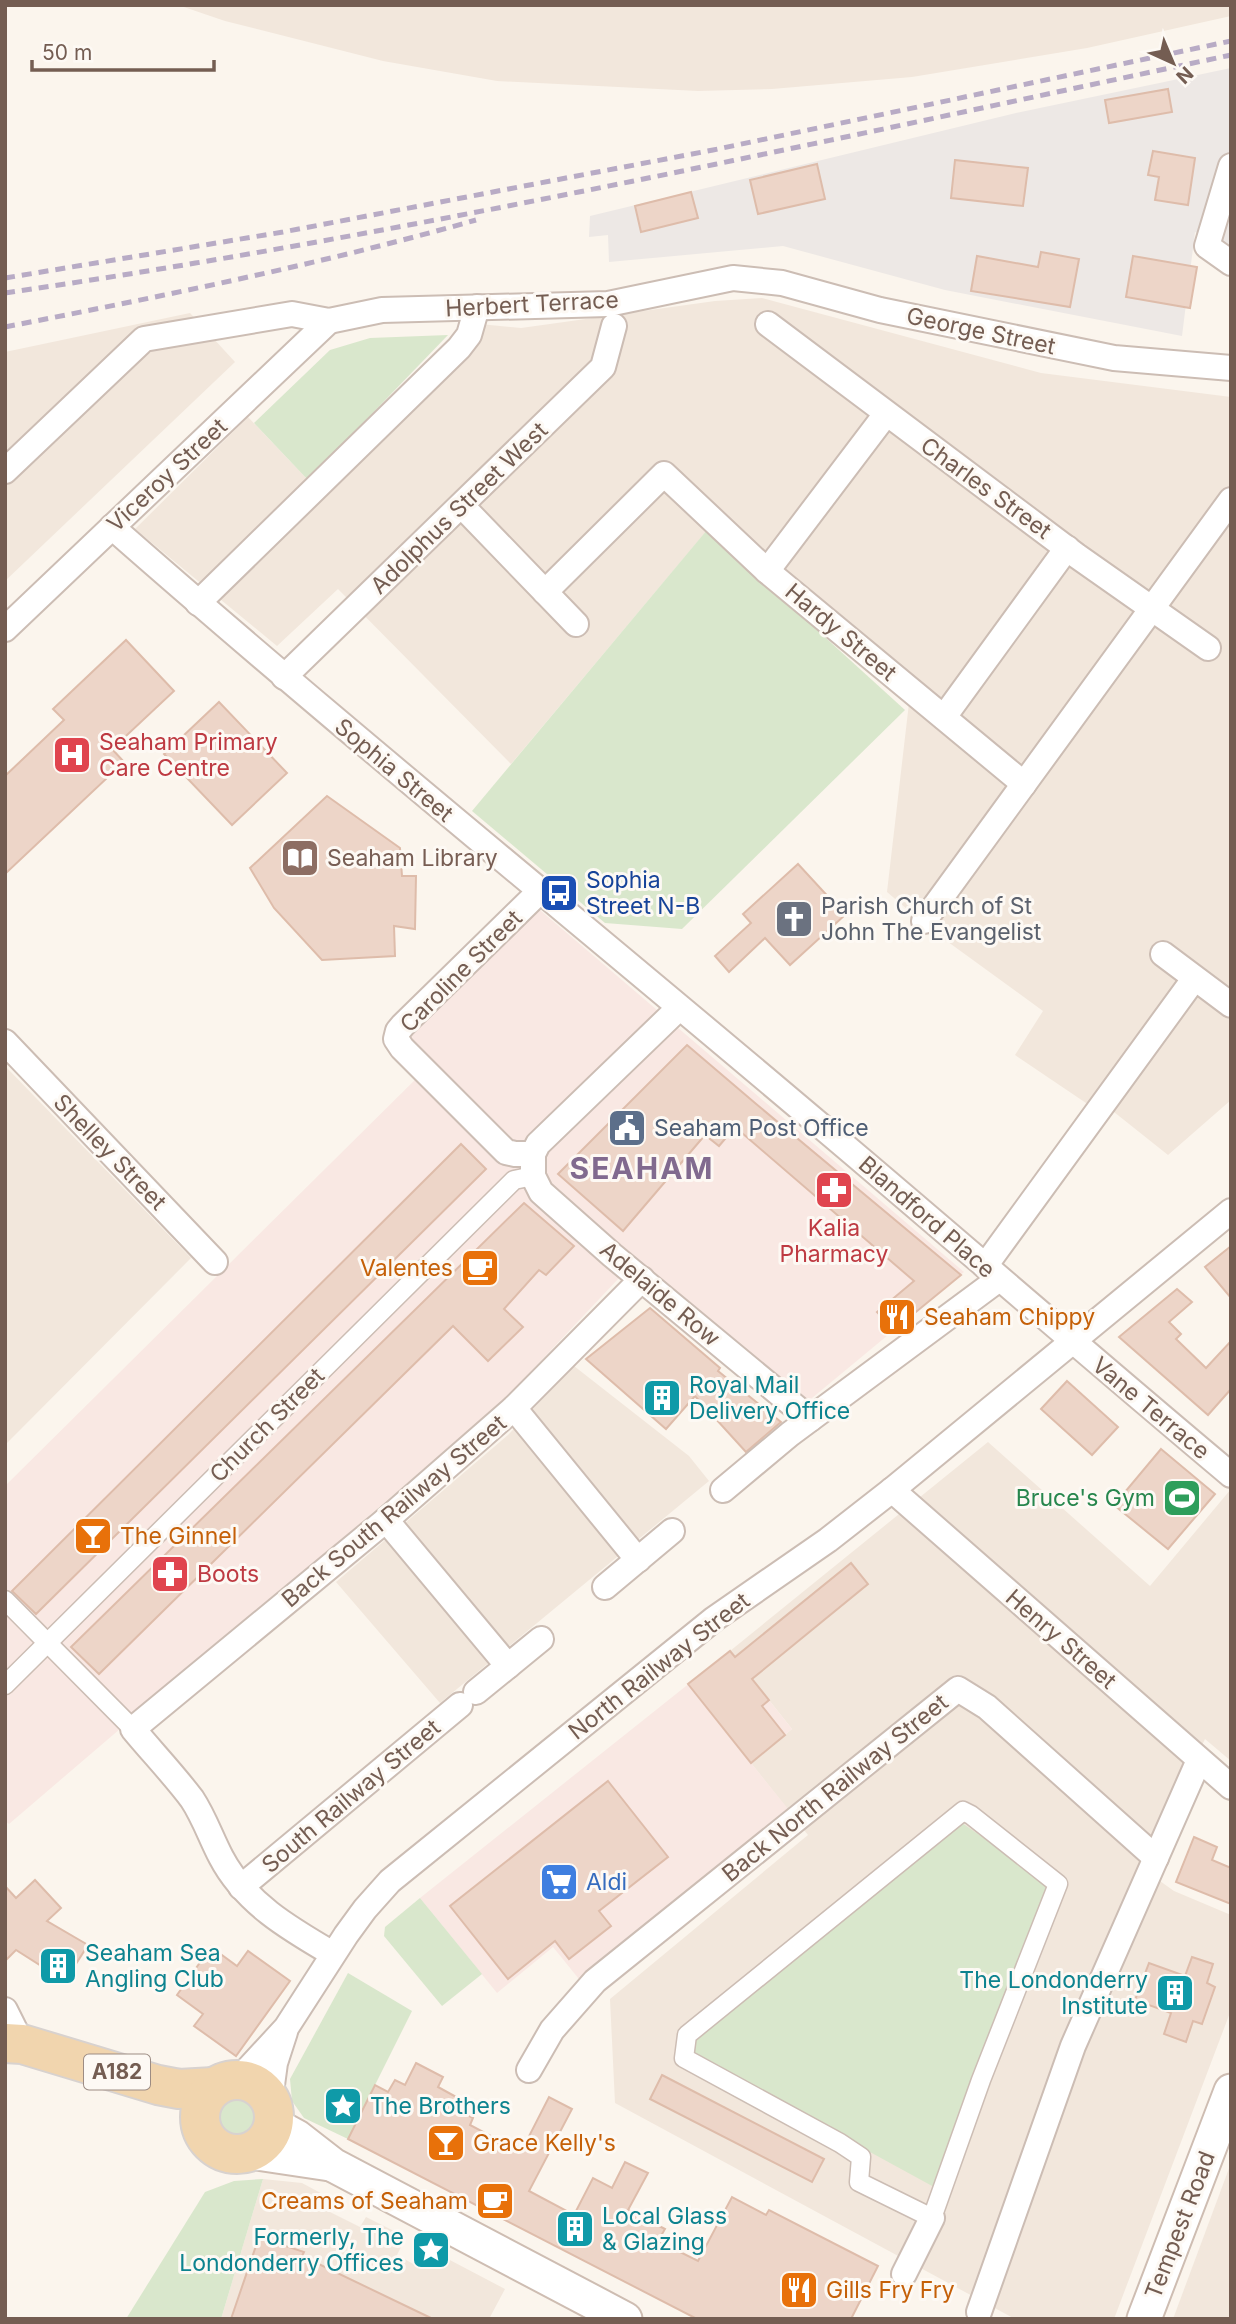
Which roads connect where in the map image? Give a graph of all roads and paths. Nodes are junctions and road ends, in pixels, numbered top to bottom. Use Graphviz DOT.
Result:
graph roads {
  1 [pos="1231,166"];
  2 [pos="1231,263"];
  3 [pos="733,278"];
  4 [pos="477,307"];
  5 [pos="329,321"];
  6 [pos="768,324"];
  7 [pos="614,326"];
  8 [pos="1231,368"];
  9 [pos="886,414"];
  10 [pos="5,471"];
  11 [pos="1231,500"];
  12 [pos="462,506"];
  13 [pos="112,527"];
  14 [pos="1067,548"];
  15 [pos="767,571"];
  16 [pos="545,592"];
  17 [pos="198,603"];
  18 [pos="1151,610"];
  19 [pos="576,624"];
  20 [pos="5,629"];
  21 [pos="1208,648"];
  22 [pos="284,677"];
  23 [pos="943,717"];
  24 [pos="1024,784"];
  25 [pos="540,891"];
  26 [pos="924,921"];
  27 [pos="1163,954"];
  28 [pos="1194,979"];
  29 [pos="1231,1005"];
  30 [pos="680,1008"];
  31 [pos="5,1042"];
  32 [pos="533,1165"];
  33 [pos="1231,1211"];
  34 [pos="215,1262"];
  35 [pos="992,1272"];
  36 [pos="642,1279"];
  37 [pos="1045,1318"];
  38 [pos="1071,1342"];
  39 [pos="514,1408"];
  40 [pos="810,1419"];
  41 [pos="1231,1475"];
  42 [pos="723,1490"];
  43 [pos="892,1490"];
  44 [pos="386,1520"];
  45 [pos="673,1531"];
  46 [pos="638,1560"];
  47 [pos="605,1587"];
  48 [pos="5,1600"];
  49 [pos="541,1639"];
  50 [pos="48,1643"];
  51 [pos="508,1666"];
  52 [pos="5,1685"];
  53 [pos="133,1729"];
  54 [pos="1199,1760"];
  55 [pos="1231,1787"];
  56 [pos="1156,1858"];
  57 [pos="241,1886"];
  58 [pos="333,1954"];
  59 [pos="5,2010"];
  60 [pos="286,2028"];
  61 [pos="11,2049"];
  62 [pos="530,2070"];
  63 [pos="226,2084"];
  64 [pos="1231,2091"];
  65 [pos="264,2125"];
  66 [pos="201,2130"];
  67 [pos="932,2218"];
  68 [pos="904,2274"];
  69 [pos="979,2312"];
  70 [pos="625,2319"];
  71 [pos="1144,2319"];
  1 -- 2 [label="street"];
  3 -- 4 [label="street, Herbert Terrace"];
  3 -- 8 [label="street, George Street"];
  4 -- 5 [label="street, Herbert Terrace"];
  4 -- 17 [label="street"];
  5 -- 10 [label="street"];
  5 -- 13 [label="street, Viceroy Street"];
  6 -- 9 [label="street, Charles Street"];
  7 -- 12 [label="street, Adolphus Street West"];
  9 -- 14 [label="street, Charles Street"];
  9 -- 15 [label="street"];
  11 -- 18 [label="street"];
  12 -- 16 [label="street"];
  12 -- 22 [label="street, Adolphus Street West"];
  13 -- 17 [label="street, Sophia Street"];
  13 -- 20 [label="street, Viceroy Street"];
  14 -- 18 [label="street, Charles Street"];
  14 -- 23 [label="street"];
  15 -- 16 [label="street, Hardy Street"];
  15 -- 23 [label="street, Hardy Street"];
  16 -- 19 [label="street"];
  17 -- 22 [label="street, Sophia Street"];
  18 -- 21 [label="street, Charles Street"];
  18 -- 24 [label="street"];
  22 -- 25 [label="street, Sophia Street"];
  23 -- 24 [label="street, Hardy Street"];
  24 -- 26 [label="street"];
  25 -- 30 [label="street, Sophia Street"];
  25 -- 32 [label="street, Caroline Street"];
  27 -- 28 [label="street"];
  28 -- 29 [label="street"];
  28 -- 35 [label="street"];
  30 -- 32 [label="street, Church Street"];
  30 -- 35 [label="street, Blandford Place"];
  31 -- 34 [label="street, Shelley Street"];
  32 -- 36 [label="street, Adelaide Row"];
  32 -- 50 [label="street, Church Street"];
  33 -- 38 [label="street, North Railway Street"];
  35 -- 37 [label="street, Blandford Place"];
  35 -- 40 [label="street"];
  36 -- 39 [label="street, Back South Railway Street"];
  36 -- 40 [label="street, Adelaide Row"];
  37 -- 38 [label="street, Vane Terrace"];
  38 -- 41 [label="street, Vane Terrace"];
  38 -- 43 [label="street, North Railway Street"];
  39 -- 44 [label="street, Back South Railway Street"];
  39 -- 46 [label="street"];
  40 -- 42 [label="street"];
  43 -- 54 [label="street, Henry Street"];
  43 -- 58 [label="street, North Railway Street"];
  44 -- 51 [label="street"];
  44 -- 53 [label="street, Back South Railway Street"];
  45 -- 46 [label="street"];
  46 -- 47 [label="street"];
  48 -- 50 [label="street"];
  49 -- 51 [label="street, South Railway Street"];
  50 -- 52 [label="street, Church Street"];
  50 -- 53 [label="street"];
  51 -- 57 [label="street, South Railway Street"];
  53 -- 57 [label="street"];
  54 -- 55 [label="street, Henry Street"];
  54 -- 56 [label="street"];
  56 -- 62 [label="street, Back North Railway Street"];
  56 -- 69 [label="street"];
  57 -- 58 [label="street"];
  58 -- 60 [label="street, North Railway Street"];
  59 -- 61 [label="street"];
  60 -- 63 [label="street, North Railway Street"];
  60 -- 65 [label="street, North Railway Street"];
  61 -- 63 [label="main road, A182"];
  61 -- 66 [label="main road, A182"];
  63 -- 65 [label="main road"];
  63 -- 66 [label="main road"];
  64 -- 71 [label="main road, Tempest Road"];
  65 -- 66 [label="main road"];
  65 -- 70 [label="main road"];
  67 -- 67 [label="street"];
  67 -- 68 [label="street"];
}
